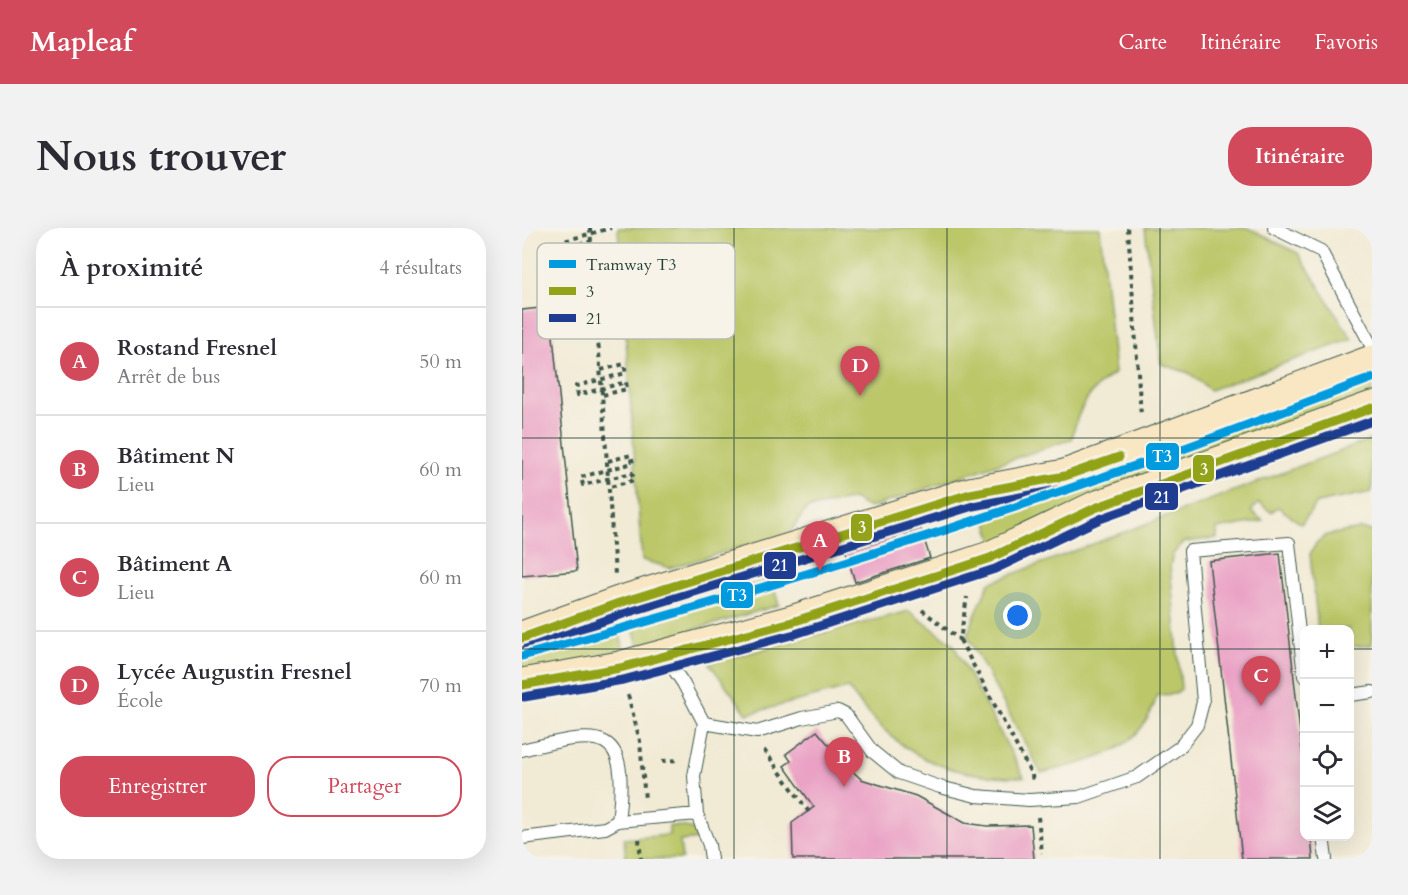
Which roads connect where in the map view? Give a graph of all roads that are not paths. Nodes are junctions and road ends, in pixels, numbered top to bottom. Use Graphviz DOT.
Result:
graph roads {
  1 [pos="1274,228"];
  2 [pos="1372,347"];
  3 [pos="1372,362"];
  4 [pos="1372,408"];
  5 [pos="1300,634"];
  6 [pos="522,638"];
  7 [pos="664,655"];
  8 [pos="522,685"];
  9 [pos="1372,692"];
  10 [pos="1354,694"];
  11 [pos="704,723"];
  12 [pos="522,750"];
  13 [pos="697,814"];
  14 [pos="618,821"];
  15 [pos="522,838"];
  16 [pos="1324,841"];
  17 [pos="711,859"];
  18 [pos="1326,859"];
  1 -- 2 [label="lane"];
  3 -- 6 [label="main road"];
  4 -- 7 [label="main road"];
  5 -- 11 [label="lane"];
  7 -- 8 [label="main road"];
  7 -- 11 [label="lane"];
  9 -- 10 [label="lane"];
  11 -- 13 [label="lane"];
  12 -- 14 [label="lane"];
  13 -- 14 [label="lane"];
  13 -- 17 [label="lane"];
  14 -- 15 [label="lane"];
  16 -- 18 [label="lane"];
}
